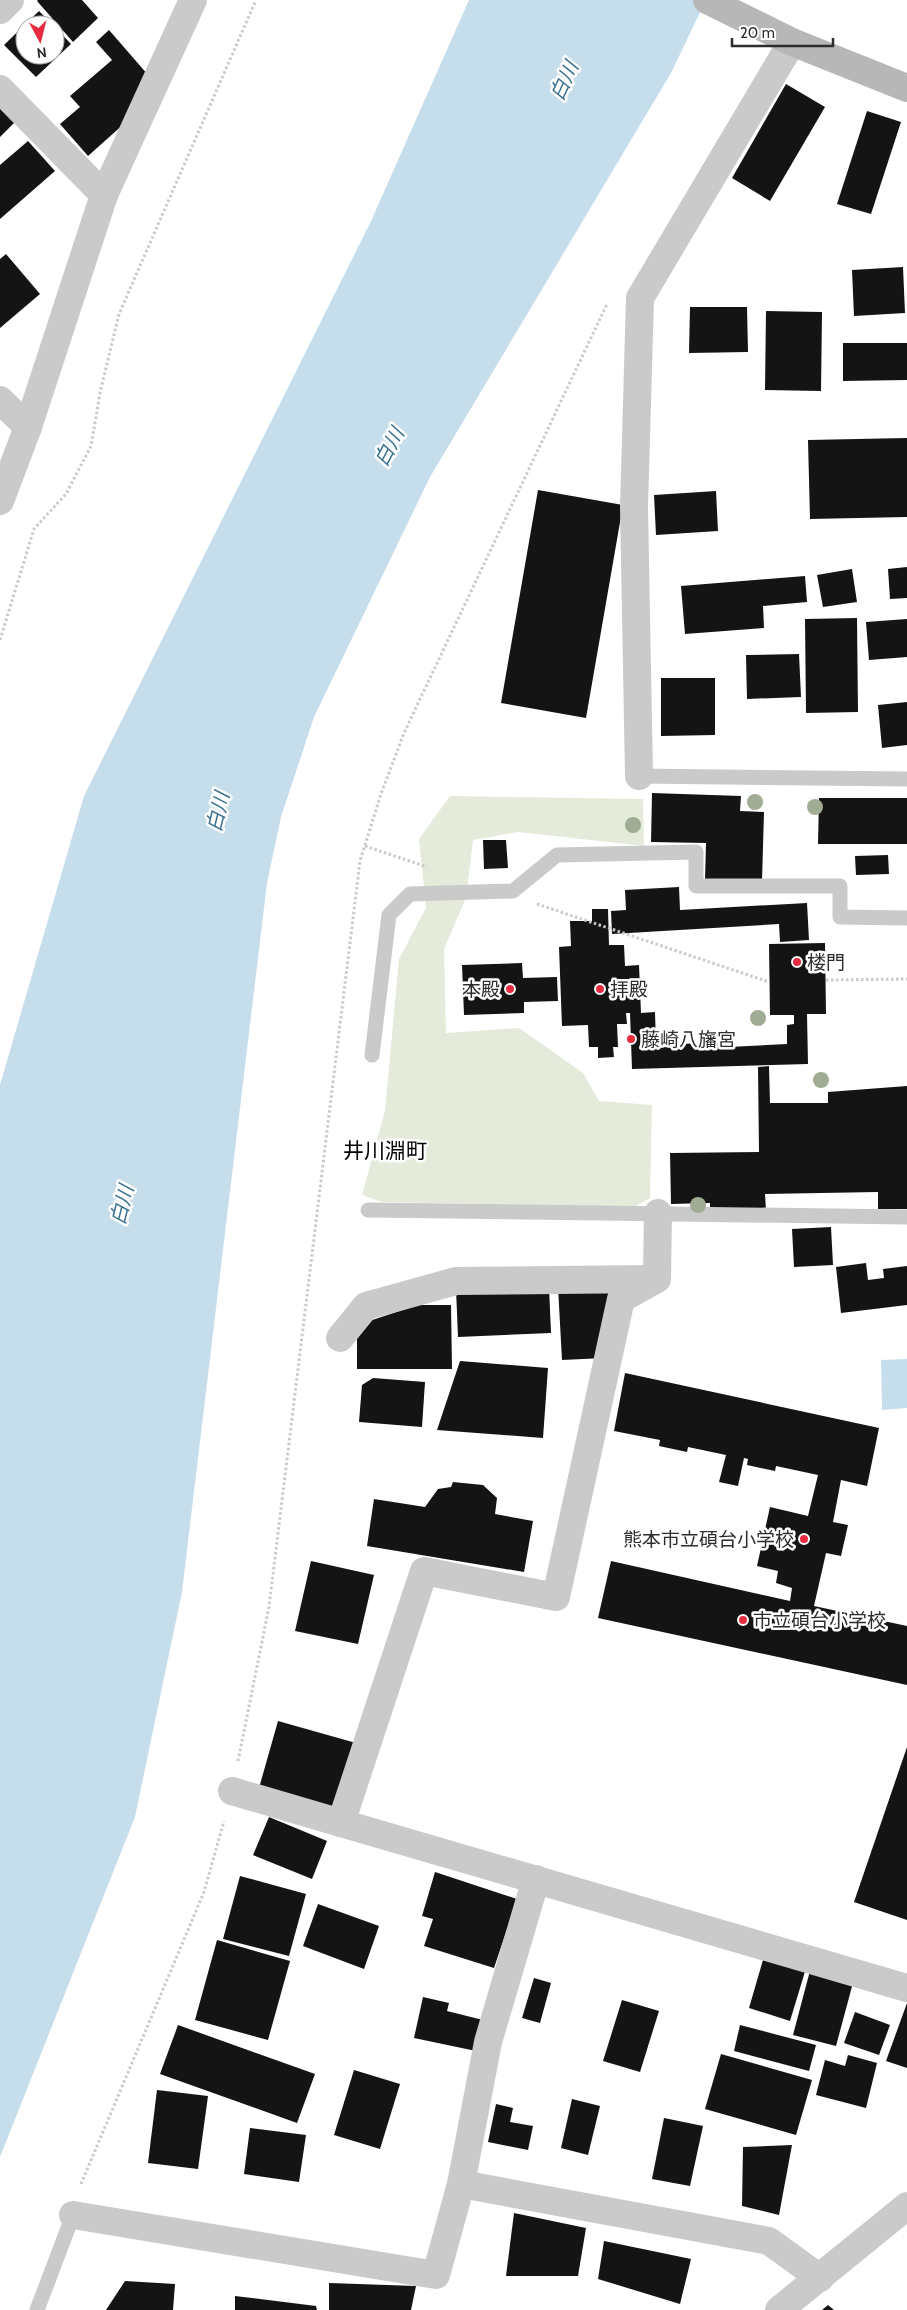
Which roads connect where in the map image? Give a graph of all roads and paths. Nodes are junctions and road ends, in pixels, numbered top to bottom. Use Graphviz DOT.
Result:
graph roads {
  1 [pos="10,0"];
  2 [pos="193,0"];
  3 [pos="256,0"];
  4 [pos="707,0"];
  5 [pos="0,10"];
  6 [pos="792,42"];
  7 [pos="907,88"];
  8 [pos="0,89"];
  9 [pos="104,195"];
  10 [pos="640,298"];
  11 [pos="0,400"];
  12 [pos="28,427"];
  13 [pos="0,501"];
  14 [pos="0,640"];
  15 [pos="639,776"];
  16 [pos="907,779"];
  17 [pos="365,846"];
  18 [pos="431,868"];
  19 [pos="534,903"];
  20 [pos="907,918"];
  21 [pos="907,979"];
  22 [pos="826,980"];
  23 [pos="769,982"];
  24 [pos="372,1055"];
  25 [pos="368,1210"];
  26 [pos="658,1213"];
  27 [pos="907,1217"];
  28 [pos="657,1279"];
  29 [pos="340,1338"];
  30 [pos="232,1791"];
  31 [pos="340,1823"];
  32 [pos="536,1880"];
  33 [pos="907,1988"];
  34 [pos="461,2184"];
  35 [pos="907,2206"];
  36 [pos="73,2215"];
  37 [pos="820,2278"];
  38 [pos="37,2310"];
  39 [pos="779,2310"];
  1 -- 5 [label="street"];
  2 -- 9 [label="street"];
  3 -- 14 [label="path"];
  4 -- 6 [label="main road"];
  6 -- 7 [label="main road"];
  6 -- 10 [label="street"];
  8 -- 9 [label="street"];
  9 -- 12 [label="street"];
  10 -- 15 [label="street"];
  10 -- 17 [label="path"];
  11 -- 12 [label="street"];
  12 -- 13 [label="street"];
  15 -- 16 [label="lane"];
  17 -- 18 [label="path"];
  17 -- 30 [label="path"];
  19 -- 23 [label="path"];
  20 -- 24 [label="lane"];
  21 -- 22 [label="path"];
  25 -- 26 [label="lane"];
  26 -- 27 [label="lane"];
  26 -- 28 [label="street"];
  28 -- 29 [label="street"];
  28 -- 31 [label="street"];
  30 -- 31 [label="street"];
  30 -- 36 [label="path"];
  31 -- 32 [label="street"];
  32 -- 33 [label="street"];
  32 -- 34 [label="street"];
  34 -- 36 [label="street"];
  34 -- 37 [label="street"];
  35 -- 37 [label="street"];
  36 -- 38 [label="lane"];
  37 -- 39 [label="street"];
}
